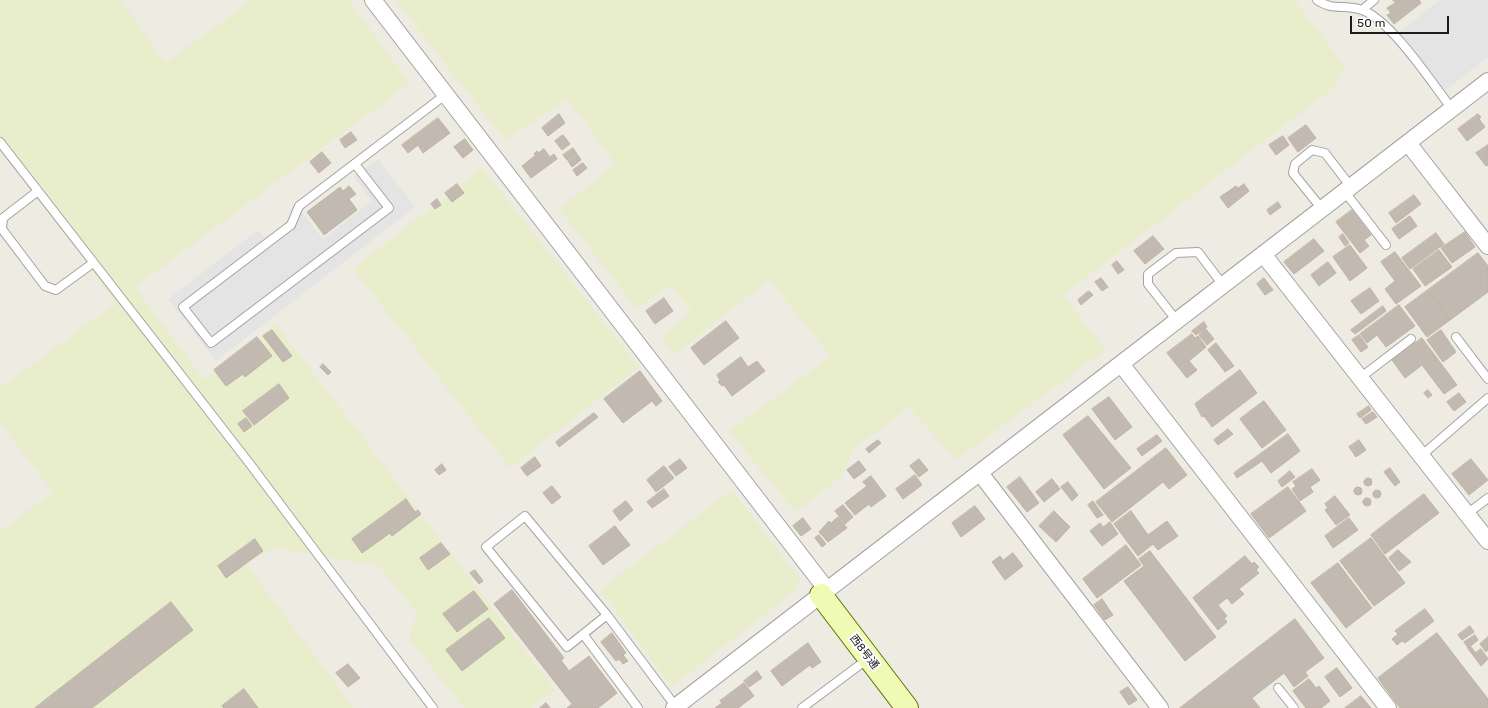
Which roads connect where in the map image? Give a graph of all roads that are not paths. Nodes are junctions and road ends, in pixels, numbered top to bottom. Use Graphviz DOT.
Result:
graph roads {
  1 [pos="373,0"];
  2 [pos="1317,0"];
  3 [pos="1374,0"];
  4 [pos="1362,10"];
  5 [pos="1486,88"];
  6 [pos="446,94"];
  7 [pos="1452,109"];
  8 [pos="0,142"];
  9 [pos="1408,143"];
  10 [pos="355,164"];
  11 [pos="1348,189"];
  12 [pos="38,191"];
  13 [pos="1322,209"];
  14 [pos="1386,245"];
  15 [pos="1488,246"];
  16 [pos="1263,254"];
  17 [pos="93,263"];
  18 [pos="1223,285"];
  19 [pos="1177,321"];
  20 [pos="1456,337"];
  21 [pos="1411,339"];
  22 [pos="1121,364"];
  23 [pos="1360,378"];
  24 [pos="1488,379"];
  25 [pos="1488,398"];
  26 [pos="1421,456"];
  27 [pos="980,473"];
  28 [pos="1488,498"];
  29 [pos="1467,514"];
  30 [pos="1488,542"];
  31 [pos="824,592"];
  32 [pos="607,615"];
  33 [pos="583,634"];
  34 [pos="869,658"];
  35 [pos="1278,688"];
  36 [pos="675,707"];
  37 [pos="433,708"];
  38 [pos="638,708"];
  39 [pos="802,708"];
  40 [pos="907,708"];
  41 [pos="1160,708"];
  42 [pos="1294,708"];
  43 [pos="1388,708"];
  1 -- 6 [label="street"];
  2 -- 4 [label="lane"];
  3 -- 4 [label="lane"];
  4 -- 7 [label="lane"];
  5 -- 7 [label="street"];
  6 -- 10 [label="lane"];
  6 -- 31 [label="street"];
  7 -- 9 [label="street"];
  8 -- 12 [label="lane"];
  9 -- 11 [label="street"];
  9 -- 15 [label="street"];
  10 -- 10 [label="lane"];
  11 -- 13 [label="street"];
  11 -- 13 [label="lane"];
  11 -- 14 [label="lane"];
  12 -- 17 [label="lane"];
  12 -- 17 [label="lane"];
  13 -- 16 [label="street"];
  16 -- 18 [label="street"];
  16 -- 23 [label="street"];
  17 -- 37 [label="lane"];
  18 -- 19 [label="street"];
  18 -- 19 [label="lane"];
  19 -- 22 [label="street"];
  20 -- 24 [label="lane"];
  21 -- 23 [label="lane"];
  22 -- 27 [label="street"];
  22 -- 43 [label="street"];
  23 -- 26 [label="street"];
  25 -- 26 [label="lane"];
  26 -- 29 [label="street"];
  27 -- 31 [label="street"];
  27 -- 41 [label="street"];
  28 -- 29 [label="lane"];
  29 -- 30 [label="street"];
  31 -- 34 [label="street, 西8号通"];
  31 -- 36 [label="street"];
  32 -- 33 [label="lane"];
  32 -- 33 [label="lane"];
  32 -- 36 [label="lane"];
  33 -- 38 [label="lane"];
  34 -- 39 [label="lane"];
  34 -- 40 [label="street, 西8号通"];
  35 -- 42 [label="lane"];
}
